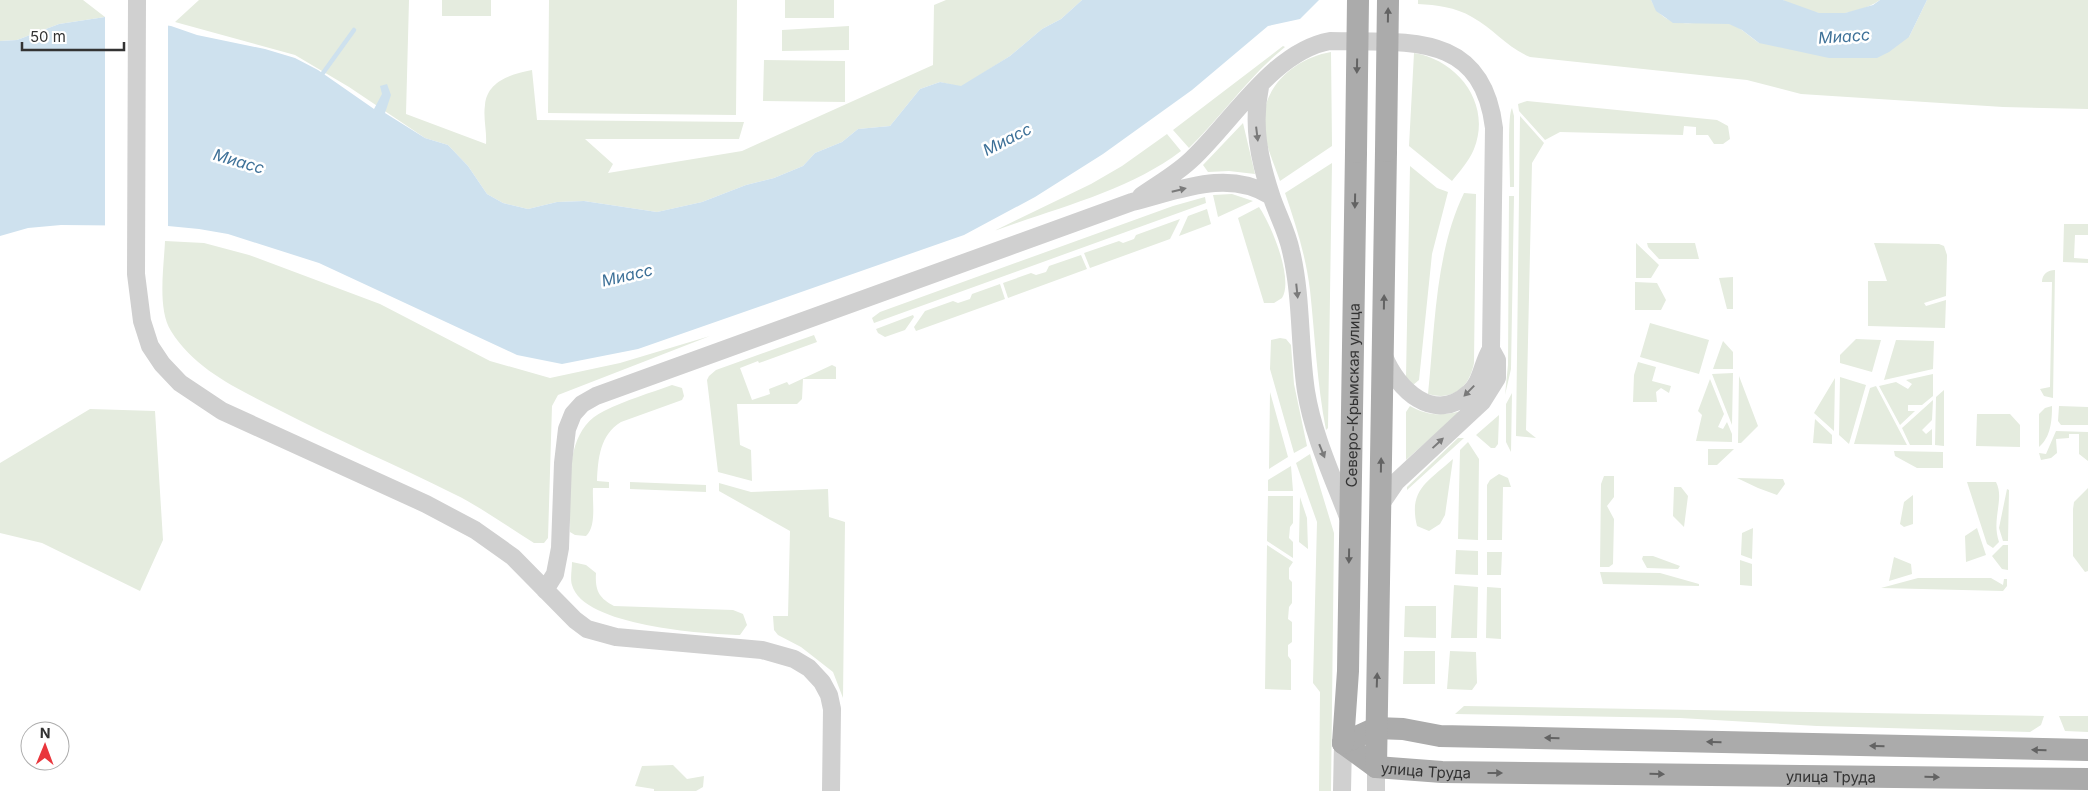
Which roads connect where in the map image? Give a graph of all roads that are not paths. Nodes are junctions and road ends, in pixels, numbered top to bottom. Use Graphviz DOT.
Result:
graph roads {
  1 [pos="129,0"];
  2 [pos="150,0"];
  3 [pos="1358,0"];
  4 [pos="1388,0"];
  5 [pos="137,8"];
  6 [pos="1260,86"];
  7 [pos="1271,196"];
  8 [pos="1132,202"];
  9 [pos="1491,349"];
  10 [pos="1383,353"];
  11 [pos="1381,504"];
  12 [pos="1350,520"];
  13 [pos="545,590"];
  14 [pos="1376,728"];
  15 [pos="1343,743"];
  16 [pos="2088,750"];
  17 [pos="1376,767"];
  18 [pos="2088,779"];
  19 [pos="831,791"];
  20 [pos="1342,791"];
  21 [pos="1376,791"];
  1 -- 5 [label="street"];
  2 -- 5 [label="street"];
  3 -- 12 [label="main road, Северо-Крымская улица, one-way, bridge"];
  10 -- 4 [label="main road, Северо-Крымская улица, one-way, bridge"];
  5 -- 13 [label="street"];
  6 -- 7 [label="street, one-way"];
  6 -- 8 [label="street"];
  6 -- 9 [label="street"];
  8 -- 7 [label="street, one-way"];
  7 -- 12 [label="street, one-way"];
  8 -- 13 [label="street"];
  9 -- 10 [label="street, one-way"];
  11 -- 9 [label="street, one-way"];
  11 -- 10 [label="main road, Северо-Крымская улица, one-way"];
  14 -- 11 [label="main road, Северо-Крымская улица, one-way"];
  12 -- 15 [label="main road, Северо-Крымская улица, one-way"];
  13 -- 19 [label="street"];
  14 -- 15 [label="main road, улица Труда"];
  16 -- 14 [label="main road, улица Труда, one-way"];
  14 -- 17 [label="main road, Северо-Крымская улица"];
  15 -- 17 [label="main road, улица Труда"];
  15 -- 20 [label="street, Северо-Крымская улица"];
  17 -- 18 [label="main road, улица Труда, one-way"];
  17 -- 21 [label="street, Северо-Крымская улица"];
}
